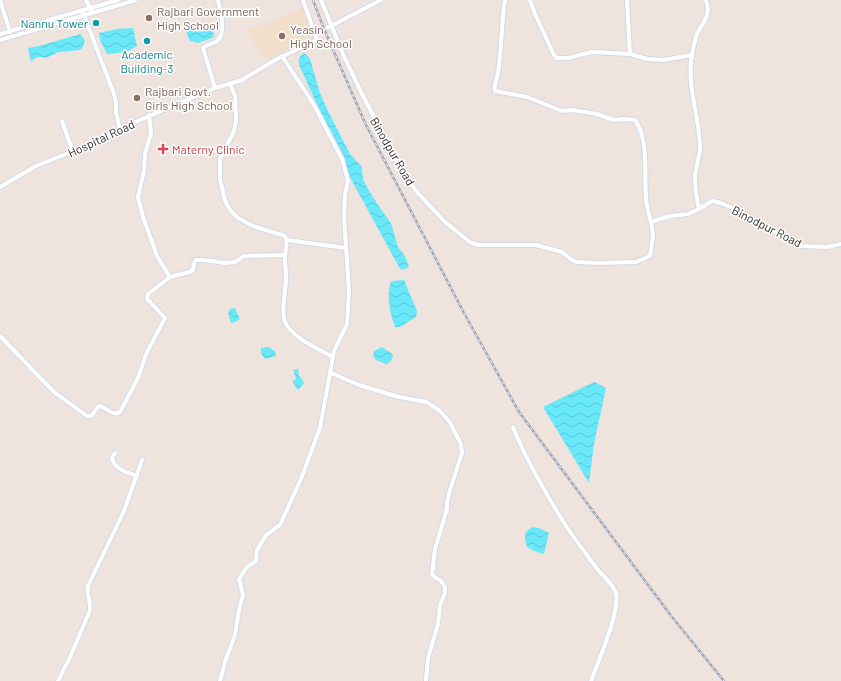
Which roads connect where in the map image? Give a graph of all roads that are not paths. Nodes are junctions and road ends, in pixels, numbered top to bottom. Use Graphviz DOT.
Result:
graph roads {
  1 [pos="0,0"];
  2 [pos="86,0"];
  3 [pos="118,0"];
  4 [pos="136,0"];
  5 [pos="218,0"];
  6 [pos="303,0"];
  7 [pos="321,0"];
  8 [pos="381,0"];
  9 [pos="505,0"];
  10 [pos="530,0"];
  11 [pos="627,0"];
  12 [pos="706,0"];
  13 [pos="91,10"];
  14 [pos="82,12"];
  15 [pos="331,26"];
  16 [pos="10,31"];
  17 [pos="314,33"];
  18 [pos="0,34"];
  19 [pos="11,36"];
  20 [pos="0,40"];
  21 [pos="630,54"];
  22 [pos="692,55"];
  23 [pos="282,56"];
  24 [pos="230,84"];
  25 [pos="215,88"];
  26 [pos="149,116"];
  27 [pos="62,121"];
  28 [pos="120,130"];
  29 [pos="73,152"];
  30 [pos="0,187"];
  31 [pos="699,209"];
  32 [pos="651,222"];
  33 [pos="287,240"];
  34 [pos="841,244"];
  35 [pos="346,248"];
  36 [pos="285,255"];
  37 [pos="170,277"];
  38 [pos="0,336"];
  39 [pos="333,357"];
  40 [pos="331,373"];
  41 [pos="513,427"];
  42 [pos="115,453"];
  43 [pos="142,460"];
  44 [pos="136,476"];
  45 [pos="58,681"];
  46 [pos="220,681"];
  47 [pos="426,681"];
  48 [pos="591,681"];
  1 -- 16 [label="street"];
  2 -- 13 [label="street"];
  3 -- 13 [label="street"];
  4 -- 13 [label="street"];
  5 -- 25 [label="street"];
  6 -- 17 [label="street"];
  7 -- 15 [label="street"];
  8 -- 15 [label="street"];
  9 -- 32 [label="street"];
  10 -- 21 [label="street"];
  11 -- 21 [label="street"];
  12 -- 22 [label="street"];
  13 -- 14 [label="street"];
  14 -- 16 [label="street"];
  14 -- 19 [label="street"];
  14 -- 28 [label="street"];
  15 -- 17 [label="street"];
  15 -- 32 [label="street, Binodpur Road"];
  16 -- 18 [label="street"];
  16 -- 19 [label="street"];
  17 -- 23 [label="street, Hospital Road"];
  19 -- 20 [label="street"];
  21 -- 22 [label="street"];
  22 -- 31 [label="street"];
  23 -- 24 [label="street, Hospital Road"];
  23 -- 35 [label="street"];
  24 -- 25 [label="street, Hospital Road"];
  24 -- 33 [label="street"];
  25 -- 26 [label="street, Hospital Road"];
  26 -- 28 [label="street, Hospital Road"];
  26 -- 37 [label="street"];
  27 -- 29 [label="street"];
  28 -- 29 [label="street, Hospital Road"];
  29 -- 30 [label="street, Hospital Road"];
  31 -- 32 [label="street, Binodpur Road"];
  31 -- 34 [label="street, Binodpur Road"];
  33 -- 35 [label="street"];
  33 -- 36 [label="street"];
  35 -- 39 [label="street"];
  36 -- 37 [label="street"];
  36 -- 39 [label="street"];
  37 -- 38 [label="street"];
  39 -- 40 [label="street"];
  40 -- 46 [label="street"];
  40 -- 47 [label="street"];
  41 -- 48 [label="street"];
  42 -- 44 [label="street"];
  43 -- 44 [label="street"];
  44 -- 45 [label="street"];
}
